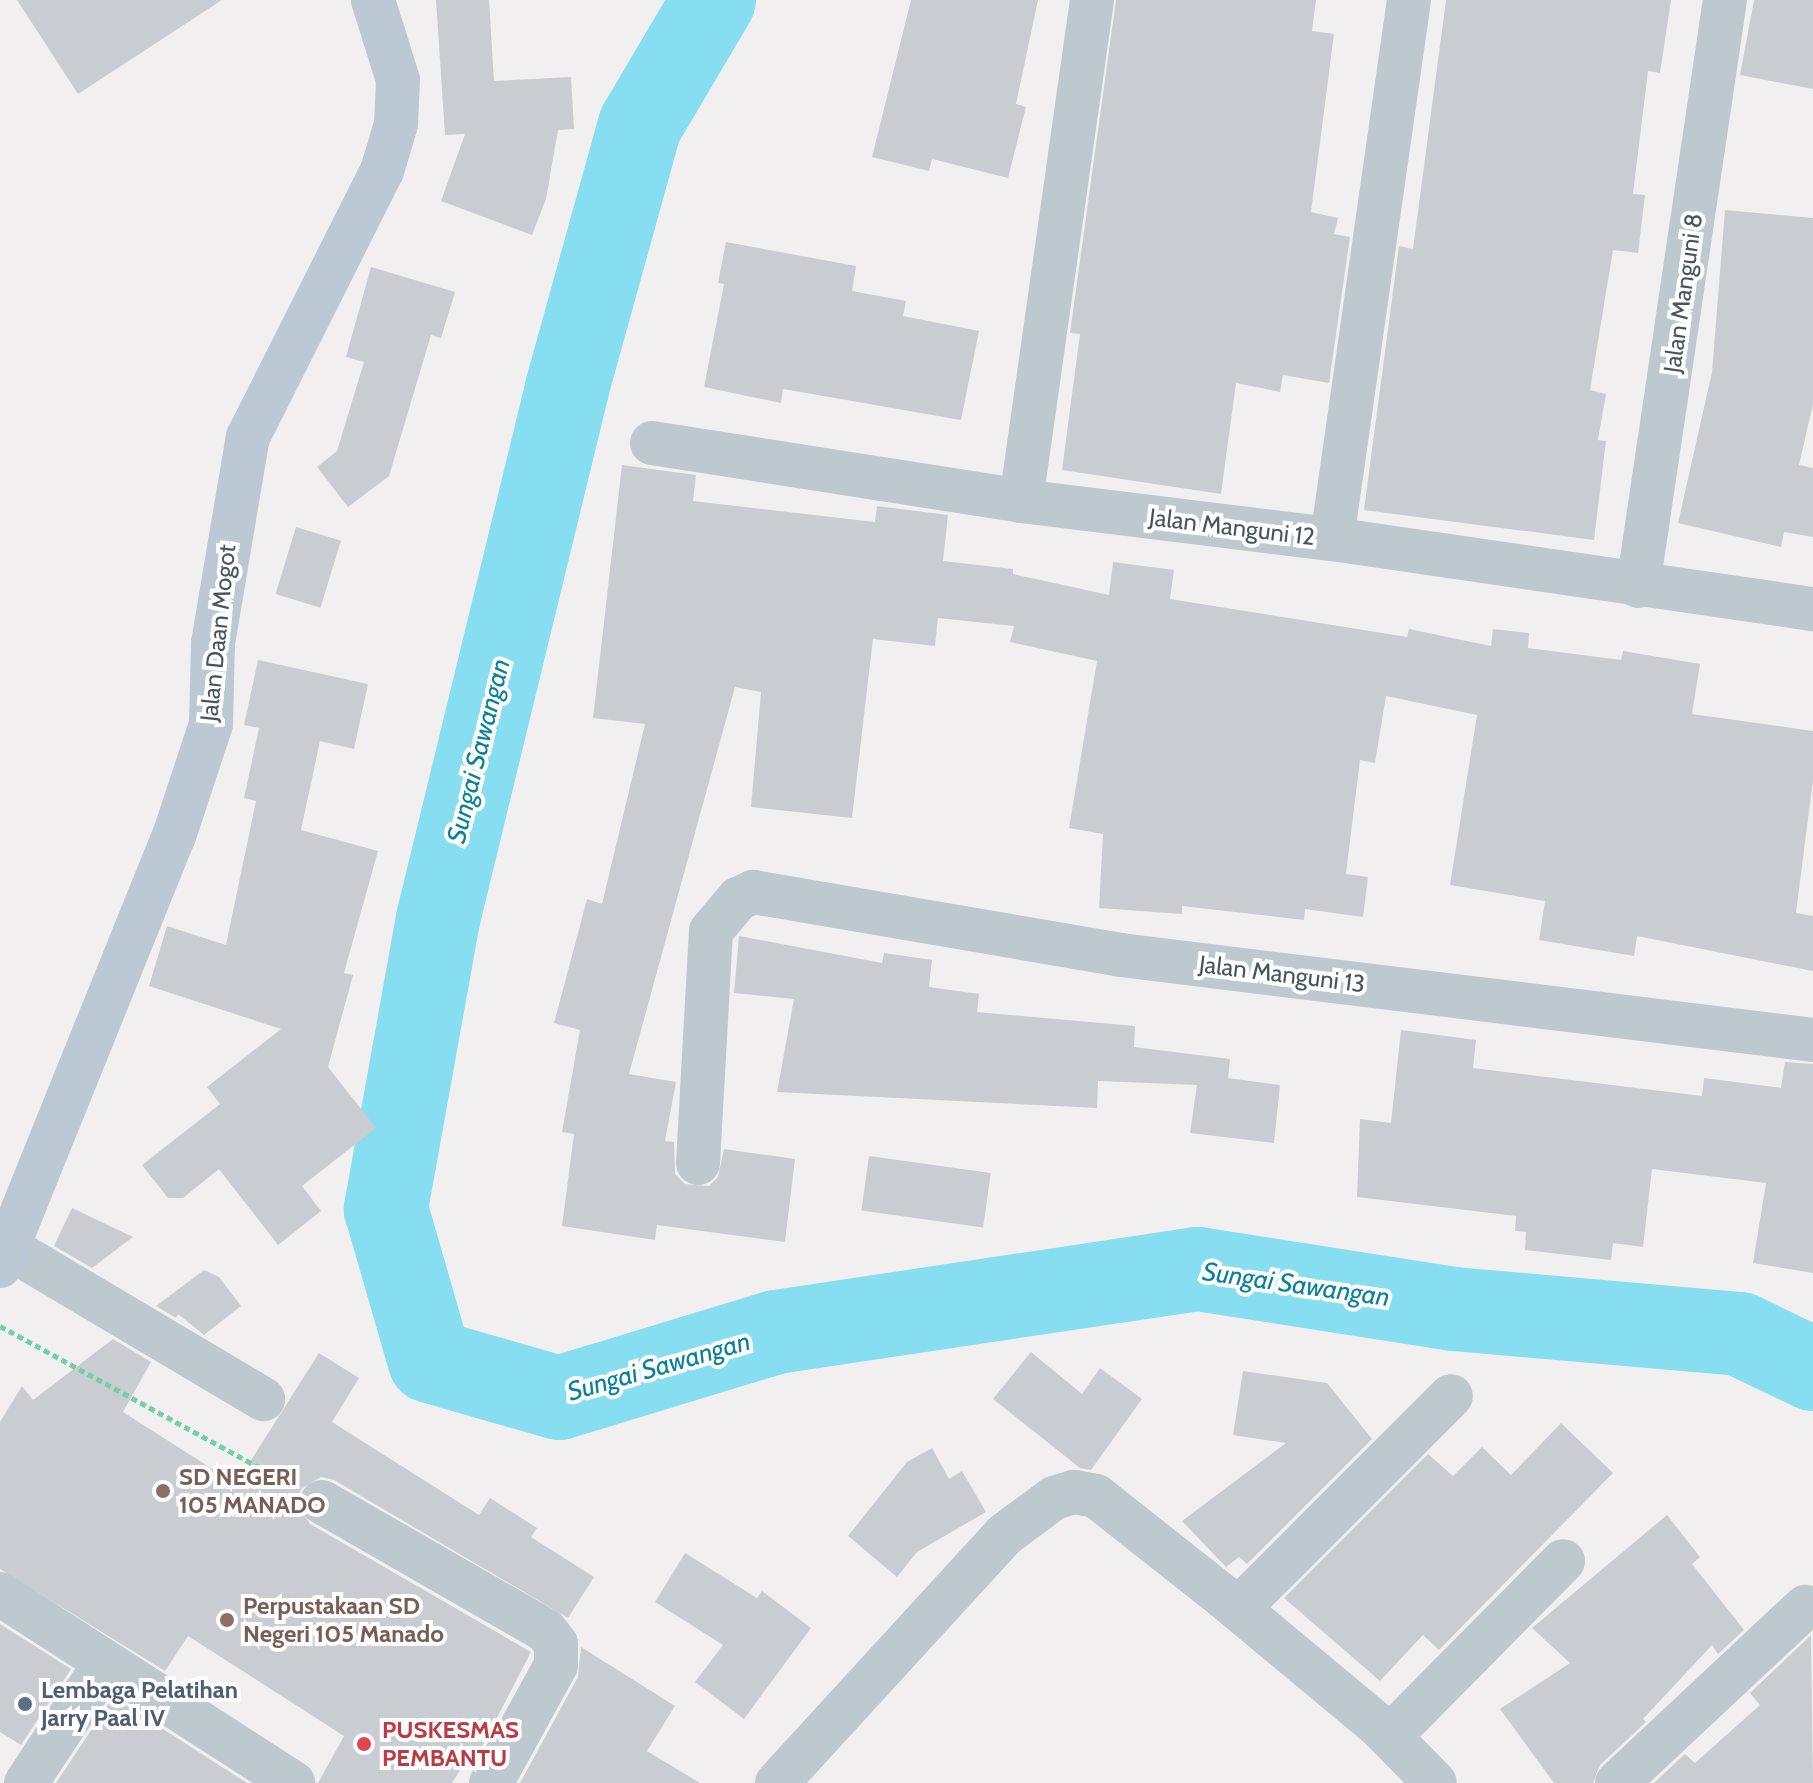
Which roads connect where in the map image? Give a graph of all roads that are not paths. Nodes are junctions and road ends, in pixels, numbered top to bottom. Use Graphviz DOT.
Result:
graph roads {
  1 [pos="373,0"];
  2 [pos="1092,0"];
  3 [pos="1409,0"];
  4 [pos="1725,0"];
  5 [pos="652,443"];
  6 [pos="1021,501"];
  7 [pos="1332,539"];
  8 [pos="1638,586"];
  9 [pos="1813,609"];
  10 [pos="1813,1040"];
  11 [pos="698,1163"];
  12 [pos="4,1257"];
  13 [pos="1451,1396"];
  14 [pos="263,1399"];
  15 [pos="322,1502"];
  16 [pos="1563,1561"];
  17 [pos="0,1594"];
  18 [pos="1805,1607"];
  19 [pos="1238,1609"];
  20 [pos="105,1663"];
  21 [pos="1390,1736"];
  22 [pos="26,1783"];
  23 [pos="293,1783"];
  24 [pos="491,1783"];
  25 [pos="777,1783"];
  26 [pos="1435,1783"];
  27 [pos="1617,1783"];
  1 -- 12 [label="main road, Jalan Daan Mogot"];
  2 -- 6 [label="street"];
  3 -- 7 [label="street"];
  4 -- 8 [label="street, Jalan Manguni 8"];
  5 -- 6 [label="street, Jalan Manguni 12"];
  6 -- 7 [label="street, Jalan Manguni 12"];
  7 -- 8 [label="street, Jalan Manguni 12"];
  8 -- 9 [label="street, Jalan Manguni 12"];
  10 -- 11 [label="street, Jalan Manguni 13"];
  12 -- 14 [label="street"];
  13 -- 19 [label="street"];
  15 -- 24 [label="street"];
  16 -- 21 [label="street"];
  17 -- 20 [label="street"];
  18 -- 27 [label="street"];
  19 -- 21 [label="street"];
  19 -- 25 [label="street"];
  20 -- 22 [label="street"];
  20 -- 23 [label="street"];
  21 -- 26 [label="street"];
}
